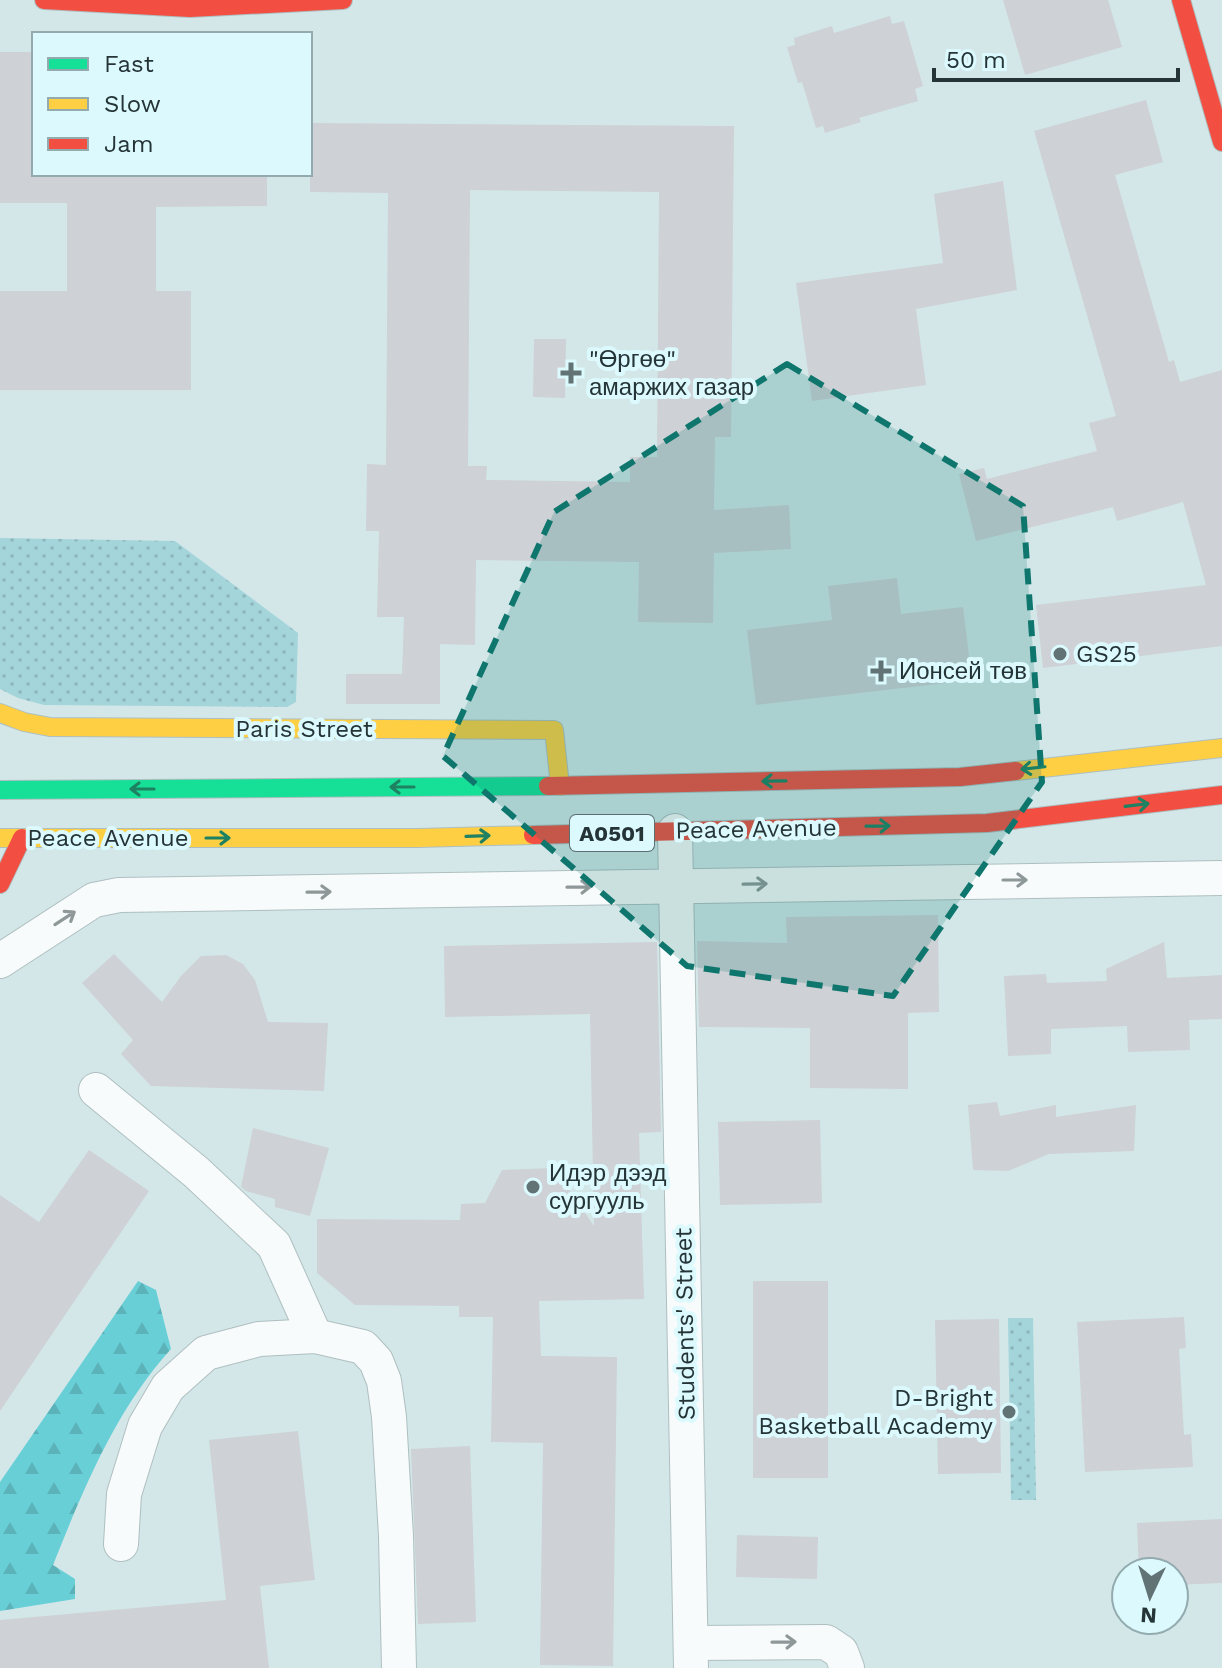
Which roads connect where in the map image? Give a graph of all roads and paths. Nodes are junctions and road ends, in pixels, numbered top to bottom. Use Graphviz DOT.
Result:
graph roads {
  1 [pos="44,0"];
  2 [pos="343,0"];
  3 [pos="1181,0"];
  4 [pos="1222,142"];
  5 [pos="0,713"];
  6 [pos="1222,748"];
  7 [pos="560,786"];
  8 [pos="0,790"];
  9 [pos="1222,795"];
  10 [pos="675,831"];
  11 [pos="0,838"];
  12 [pos="22,838"];
  13 [pos="1222,878"];
  14 [pos="0,884"];
  15 [pos="677,885"];
  16 [pos="0,961"];
  17 [pos="96,1090"];
  18 [pos="315,1336"];
  19 [pos="121,1544"];
  20 [pos="691,1656"];
  21 [pos="399,1668"];
  22 [pos="847,1668"];
  1 -- 2 [label="main road"];
  3 -- 4 [label="main road"];
  5 -- 7 [label="main road, Paris Street"];
  6 -- 7 [label="main road, Peace Avenue / A0501, one-way"];
  7 -- 8 [label="main road, Peace Avenue / A0501, one-way"];
  10 -- 9 [label="main road, Peace Avenue / A0501, one-way"];
  12 -- 10 [label="main road, Peace Avenue / A0501, one-way"];
  10 -- 15 [label="street, Students' Street"];
  11 -- 12 [label="main road, Peace Avenue / A0501"];
  12 -- 14 [label="main road"];
  15 -- 13 [label="street, one-way"];
  16 -- 15 [label="street, one-way"];
  15 -- 20 [label="street, Students' Street"];
  17 -- 18 [label="street"];
  18 -- 19 [label="street"];
  18 -- 21 [label="street"];
  20 -- 22 [label="street, one-way"];
}
